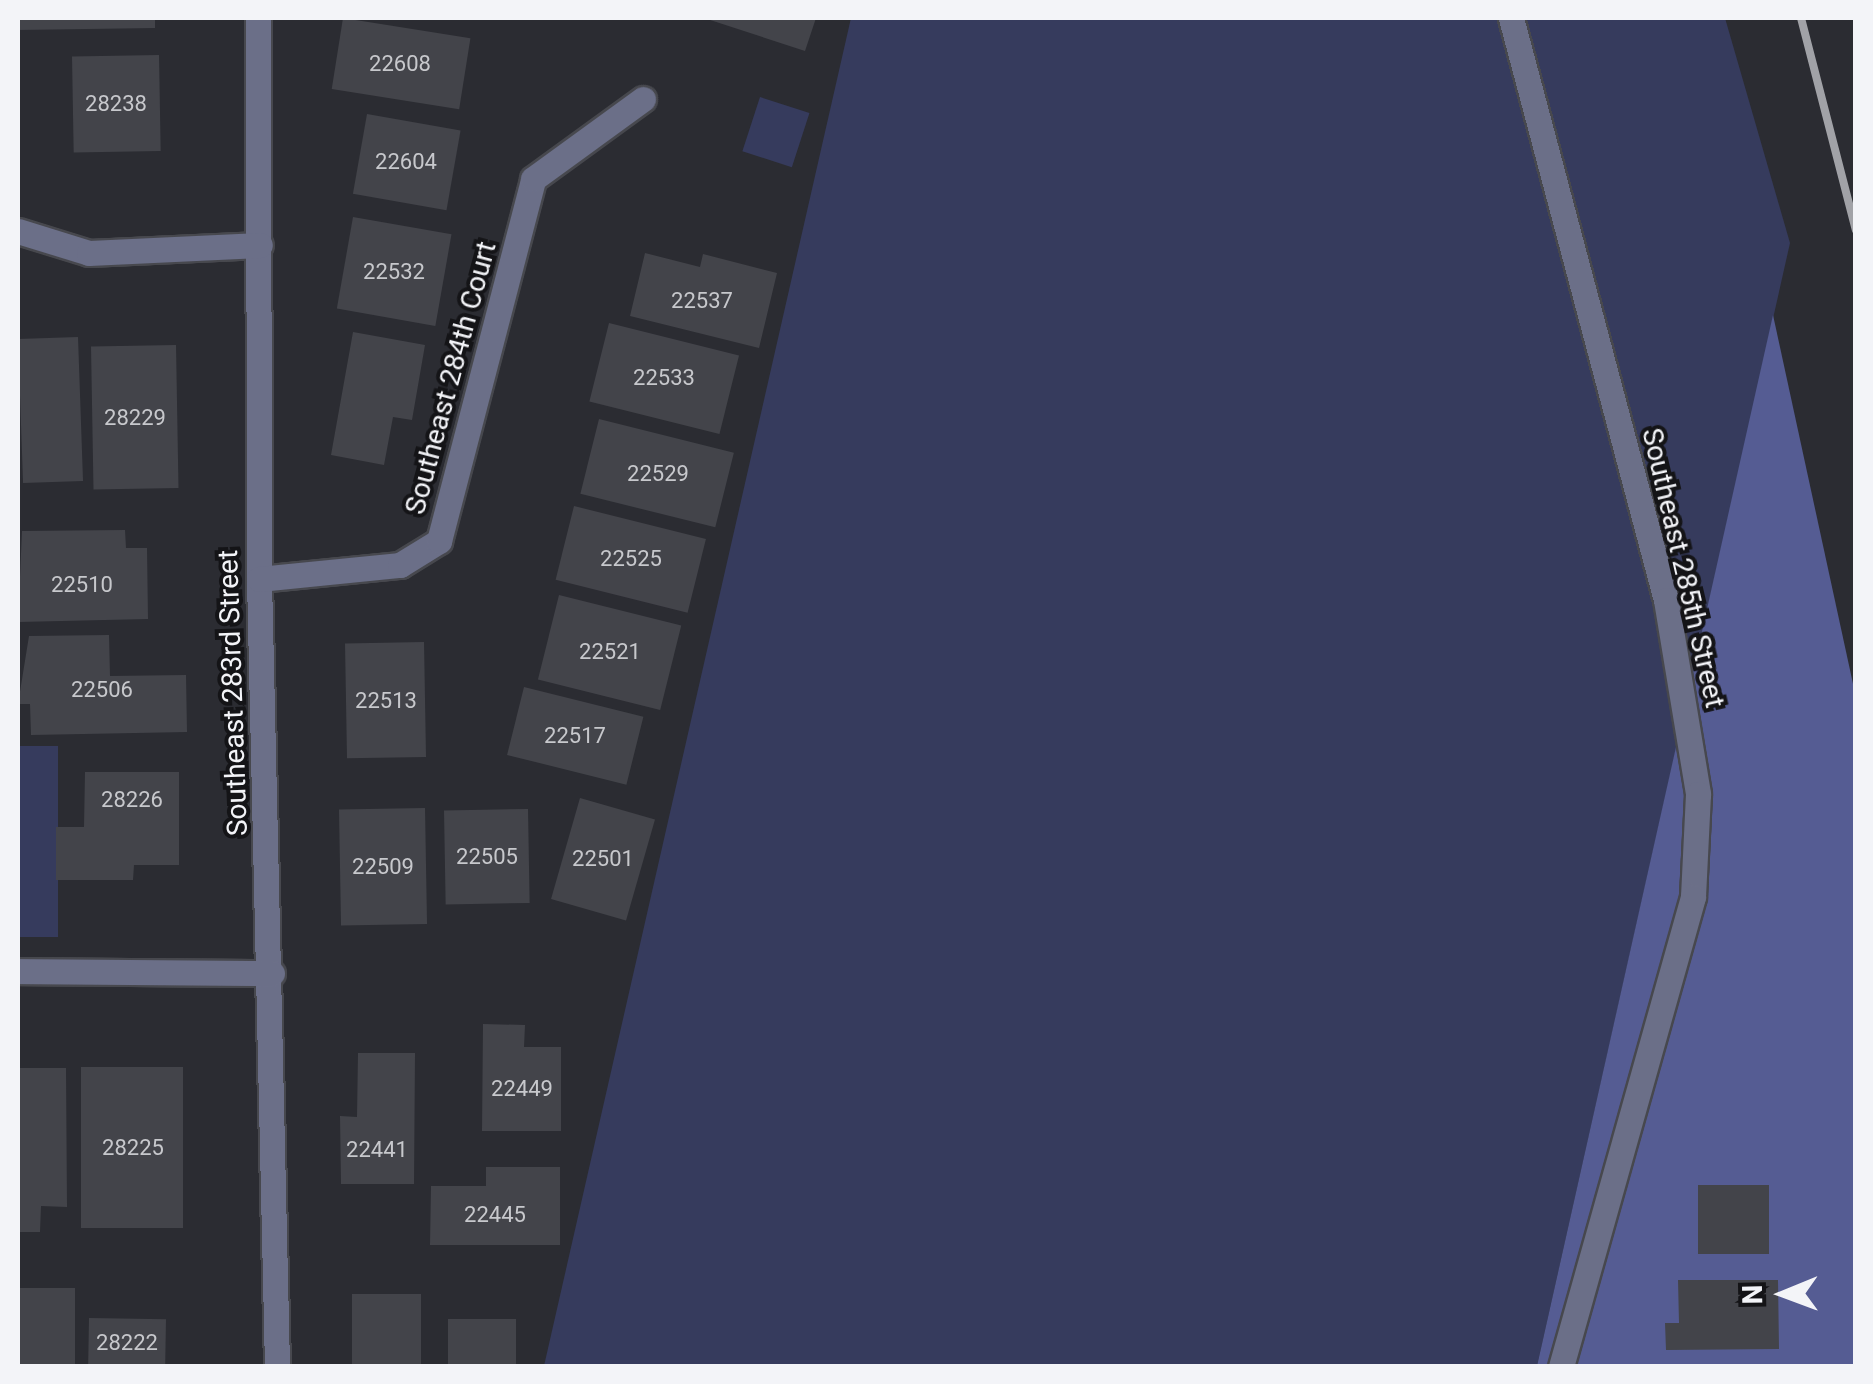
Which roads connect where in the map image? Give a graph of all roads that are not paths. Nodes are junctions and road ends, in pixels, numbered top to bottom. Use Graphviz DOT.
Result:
graph roads {
  1 [pos="258,18"];
  2 [pos="1512,18"];
  3 [pos="643,99"];
  4 [pos="18,231"];
  5 [pos="260,245"];
  6 [pos="259,579"];
  7 [pos="18,971"];
  8 [pos="272,973"];
  9 [pos="277,1366"];
  10 [pos="1561,1366"];
  1 -- 5 [label="street, Southeast 283rd Street"];
  2 -- 10 [label="street, Southeast 285th Street"];
  3 -- 6 [label="street, Southeast 284th Court"];
  4 -- 5 [label="street"];
  5 -- 6 [label="street, Southeast 283rd Street"];
  6 -- 8 [label="street, Southeast 283rd Street"];
  7 -- 8 [label="street"];
  8 -- 9 [label="street, Southeast 283rd Street"];
}
